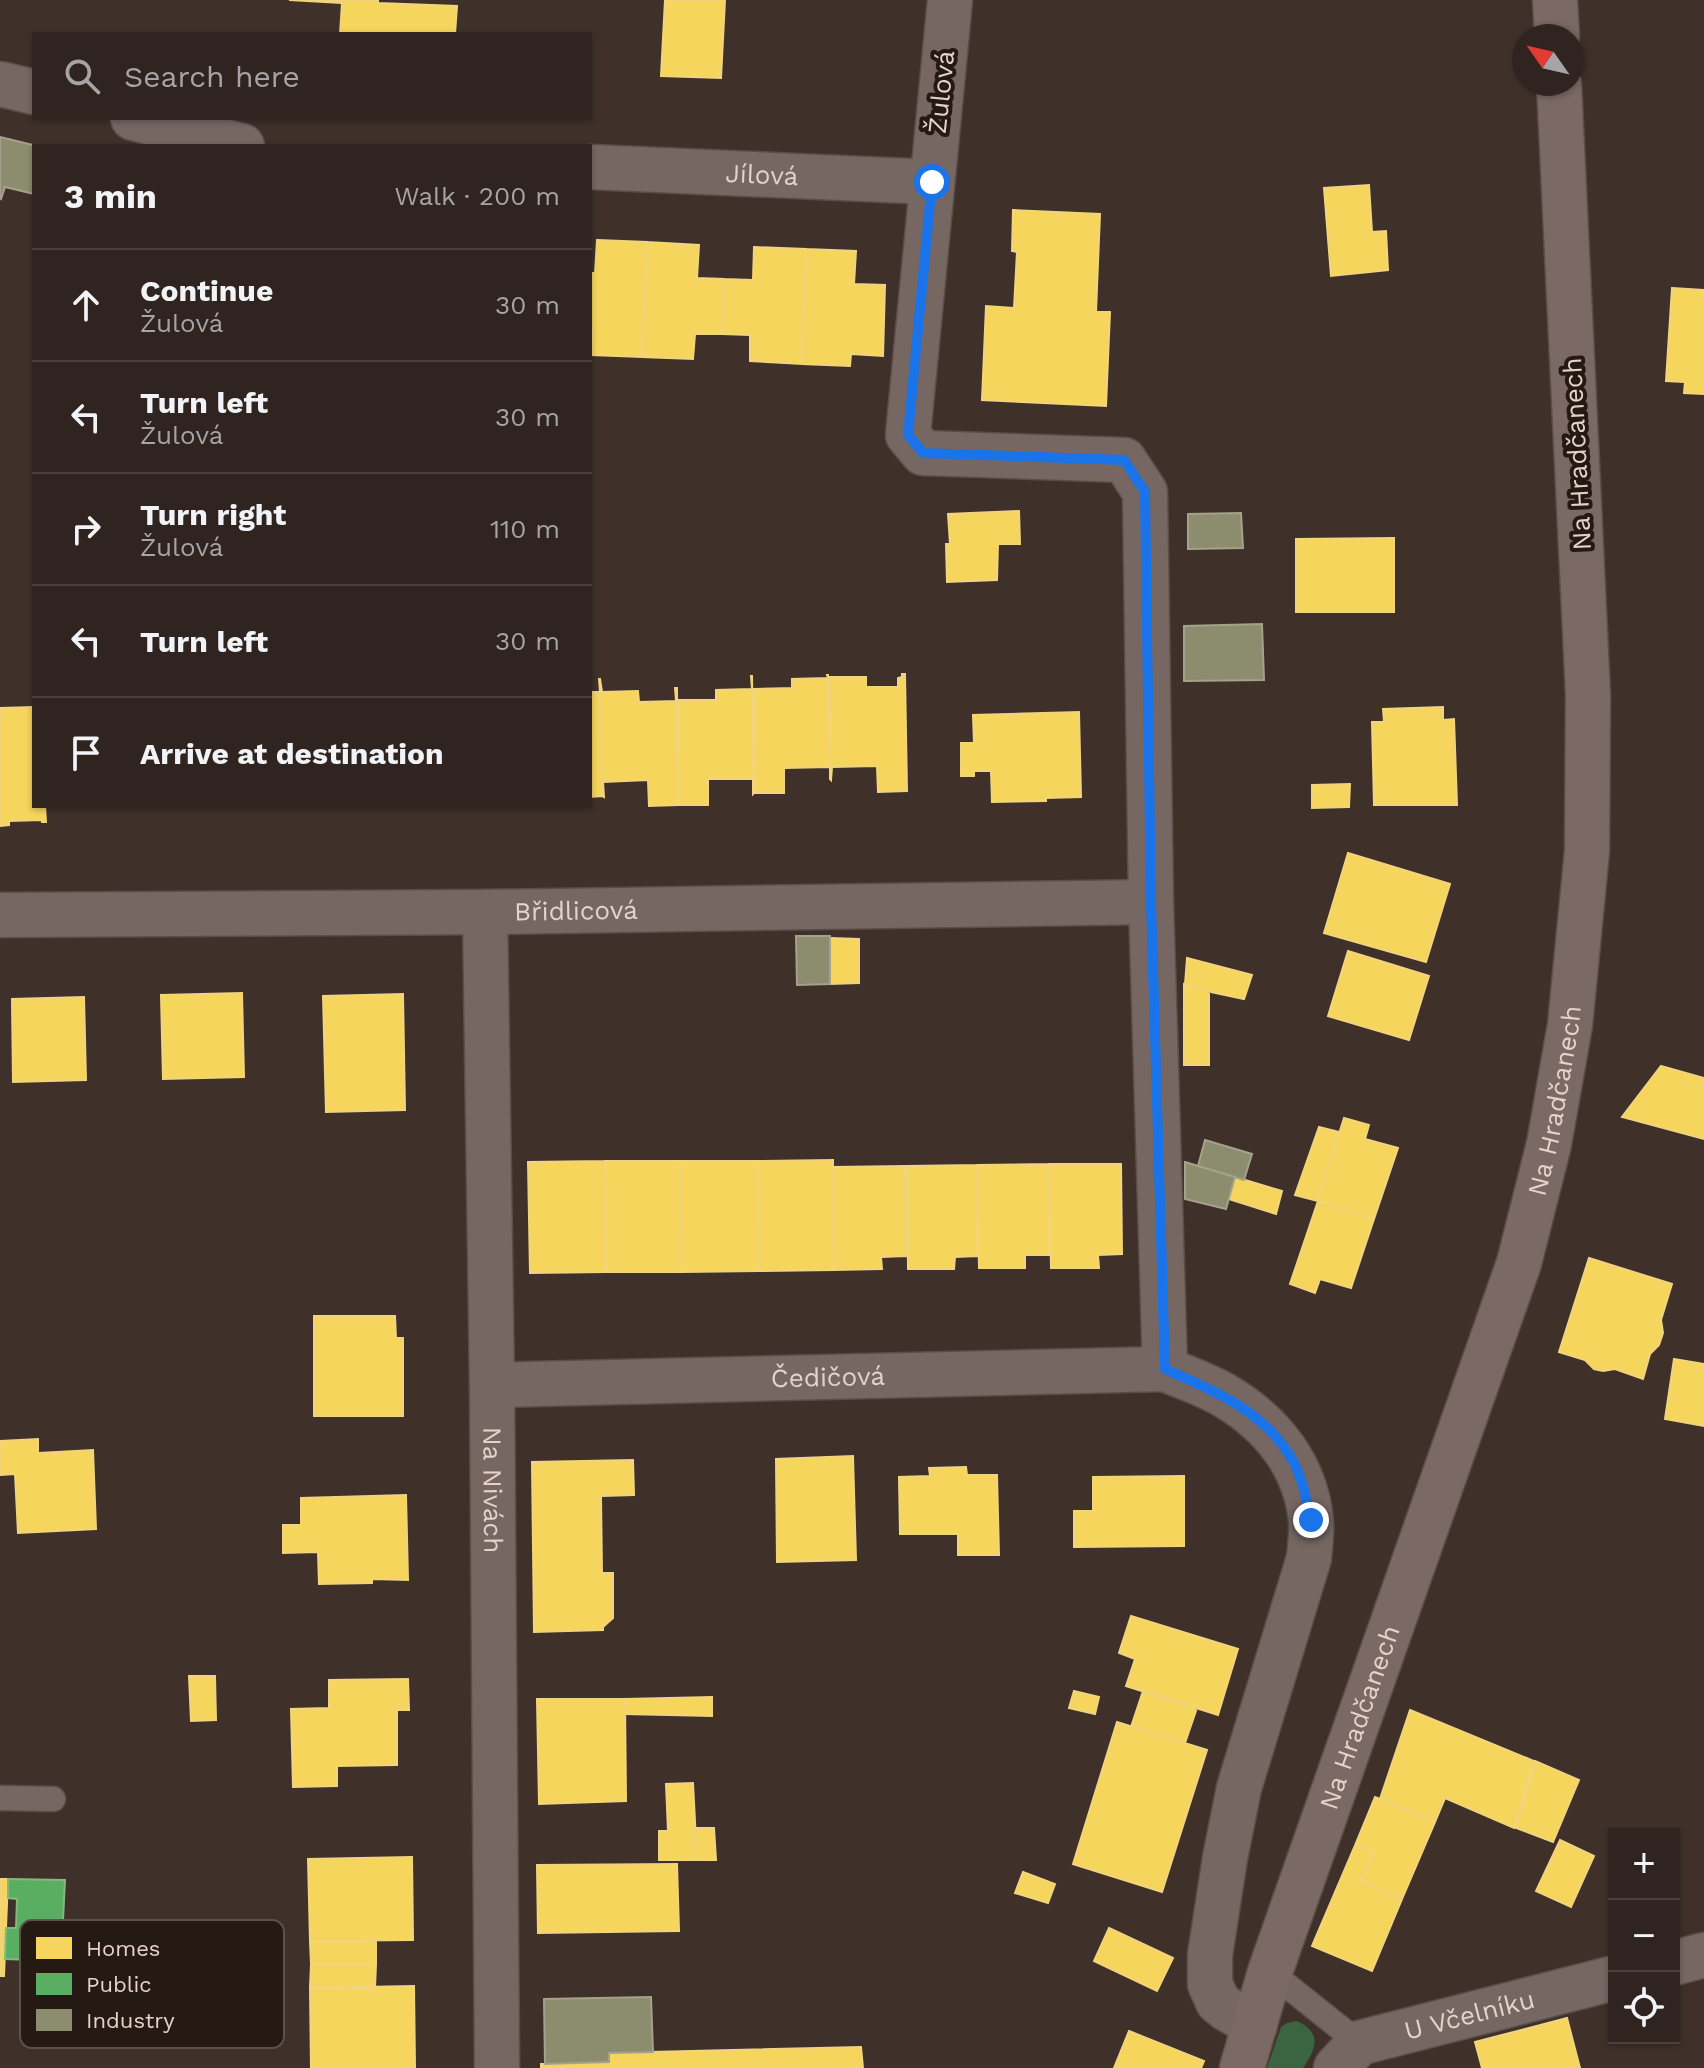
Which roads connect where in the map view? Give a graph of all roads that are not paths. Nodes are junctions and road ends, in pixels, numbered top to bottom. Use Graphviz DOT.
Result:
graph roads {
  1 [pos="950,0"];
  2 [pos="1555,0"];
  3 [pos="1556,24"];
  4 [pos="0,84"];
  5 [pos="32,92"];
  6 [pos="1560,96"];
  7 [pos="141,120"];
  8 [pos="234,144"];
  9 [pos="592,167"];
  10 [pos="932,182"];
  11 [pos="1151,902"];
  12 [pos="485,912"];
  13 [pos="0,915"];
  14 [pos="1165,1369"];
  15 [pos="492,1385"];
  16 [pos="0,1798"];
  17 [pos="53,1799"];
  18 [pos="1704,1955"];
  19 [pos="1680,1961"];
  20 [pos="1270,1972"];
  21 [pos="1608,1980"];
  22 [pos="1255,2025"];
  23 [pos="1347,2056"];
  24 [pos="497,2068"];
  25 [pos="1242,2068"];
  1 -- 10 [label="street, Žulová"];
  2 -- 3 [label="street"];
  4 -- 5 [label="street"];
  6 -- 20 [label="street, Na Hradčanech"];
  7 -- 8 [label="street"];
  9 -- 10 [label="street, Jílová"];
  10 -- 11 [label="street, Žulová"];
  11 -- 12 [label="street, Břidlicová"];
  11 -- 14 [label="street, Žulová"];
  12 -- 13 [label="street, Břidlicová"];
  12 -- 15 [label="street, Na Nivách"];
  14 -- 15 [label="street, Čedičová"];
  14 -- 22 [label="street"];
  15 -- 24 [label="street, Na Nivách"];
  16 -- 17 [label="lane"];
  18 -- 19 [label="street"];
  20 -- 22 [label="street, Na Hradčanech"];
  20 -- 23 [label="lane"];
  21 -- 23 [label="street, U Včelníku"];
  22 -- 25 [label="street, Na Hradčanech"];
}
